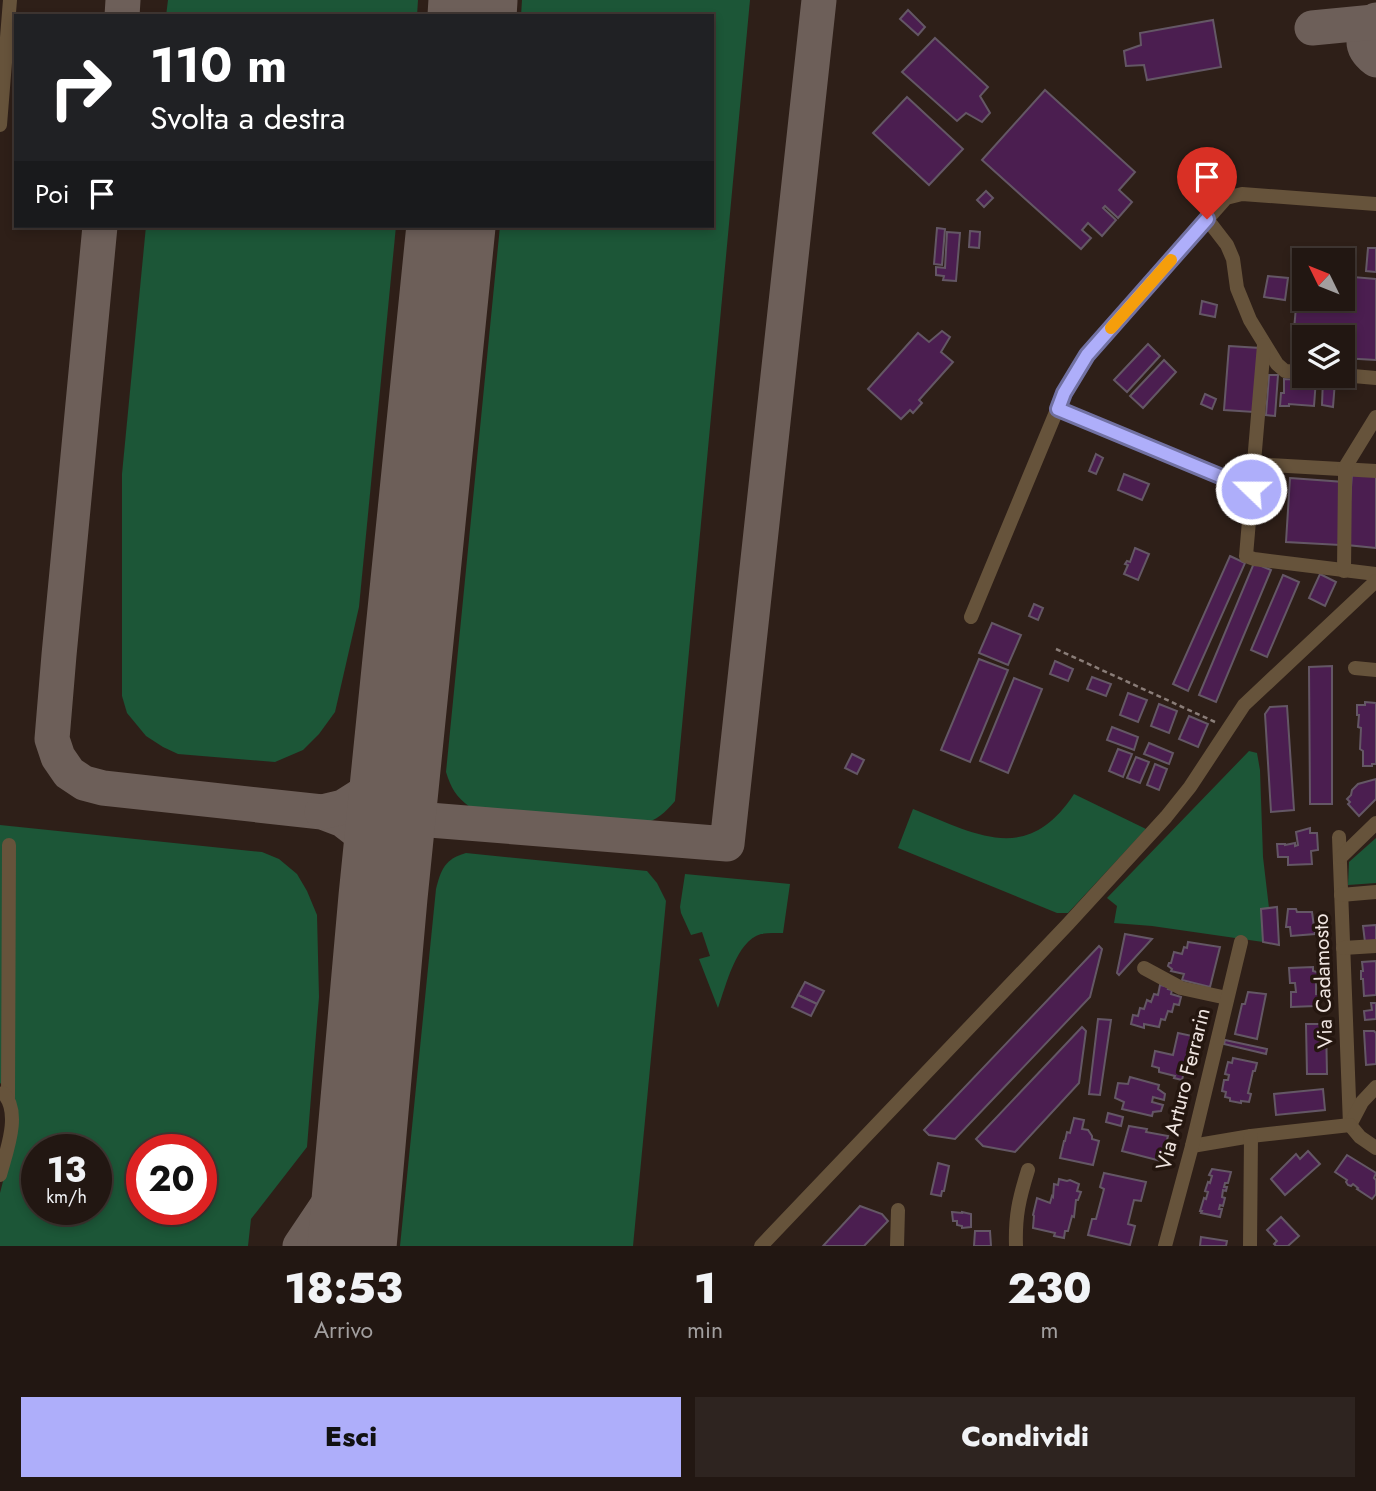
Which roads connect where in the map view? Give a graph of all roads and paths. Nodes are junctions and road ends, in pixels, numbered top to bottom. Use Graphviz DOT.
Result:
graph roads {
  1 [pos="10,0"];
  2 [pos="0,125"];
  3 [pos="1376,204"];
  4 [pos="1207,219"];
  5 [pos="1265,345"];
  6 [pos="1292,371"];
  7 [pos="1355,376"];
  8 [pos="1376,378"];
  9 [pos="1058,409"];
  10 [pos="1376,417"];
  11 [pos="1254,464"];
  12 [pos="1344,469"];
  13 [pos="1376,471"];
  14 [pos="1251,489"];
  15 [pos="1344,570"];
  16 [pos="1376,574"];
  17 [pos="1376,581"];
  18 [pos="971,617"];
  19 [pos="1056,649"];
  20 [pos="1355,668"];
  21 [pos="1376,670"];
  22 [pos="1221,727"];
  23 [pos="1376,823"];
  24 [pos="1339,837"];
  25 [pos="9,845"];
  26 [pos="1340,857"];
  27 [pos="1376,892"];
  28 [pos="1341,895"];
  29 [pos="1241,942"];
  30 [pos="1376,946"];
  31 [pos="1343,948"];
  32 [pos="1144,968"];
  33 [pos="1227,998"];
  34 [pos="1376,1087"];
  35 [pos="4,1094"];
  36 [pos="1350,1125"];
  37 [pos="1251,1136"];
  38 [pos="1192,1146"];
  39 [pos="1376,1148"];
  40 [pos="1028,1170"];
  41 [pos="0,1175"];
  42 [pos="898,1210"];
  43 [pos="761,1246"];
  44 [pos="897,1246"];
  45 [pos="1016,1246"];
  46 [pos="1165,1246"];
  47 [pos="1250,1246"];
  1 -- 2 [label="street"];
  3 -- 4 [label="street"];
  4 -- 5 [label="street"];
  4 -- 9 [label="street"];
  5 -- 6 [label="street"];
  5 -- 11 [label="street"];
  7 -- 8 [label="street"];
  9 -- 14 [label="street"];
  9 -- 18 [label="street"];
  10 -- 12 [label="street"];
  11 -- 12 [label="street"];
  11 -- 14 [label="street"];
  12 -- 13 [label="street"];
  12 -- 15 [label="street"];
  14 -- 15 [label="street"];
  15 -- 16 [label="street"];
  17 -- 43 [label="street"];
  19 -- 22 [label="path"];
  20 -- 21 [label="street"];
  23 -- 26 [label="street"];
  24 -- 26 [label="street, Via Cadamosto"];
  25 -- 35 [label="street"];
  26 -- 28 [label="street, Via Cadamosto"];
  27 -- 28 [label="street"];
  28 -- 31 [label="street, Via Cadamosto"];
  29 -- 33 [label="street, Via Arturo Ferrarin"];
  30 -- 31 [label="street"];
  31 -- 36 [label="street, Via Cadamosto"];
  32 -- 33 [label="street"];
  33 -- 38 [label="street, Via Arturo Ferrarin"];
  34 -- 36 [label="street"];
  35 -- 41 [label="street"];
  36 -- 37 [label="street"];
  36 -- 39 [label="street"];
  37 -- 38 [label="street"];
  37 -- 47 [label="street"];
  38 -- 46 [label="street, Via Arturo Ferrarin"];
  40 -- 45 [label="street"];
  42 -- 44 [label="street"];
}
